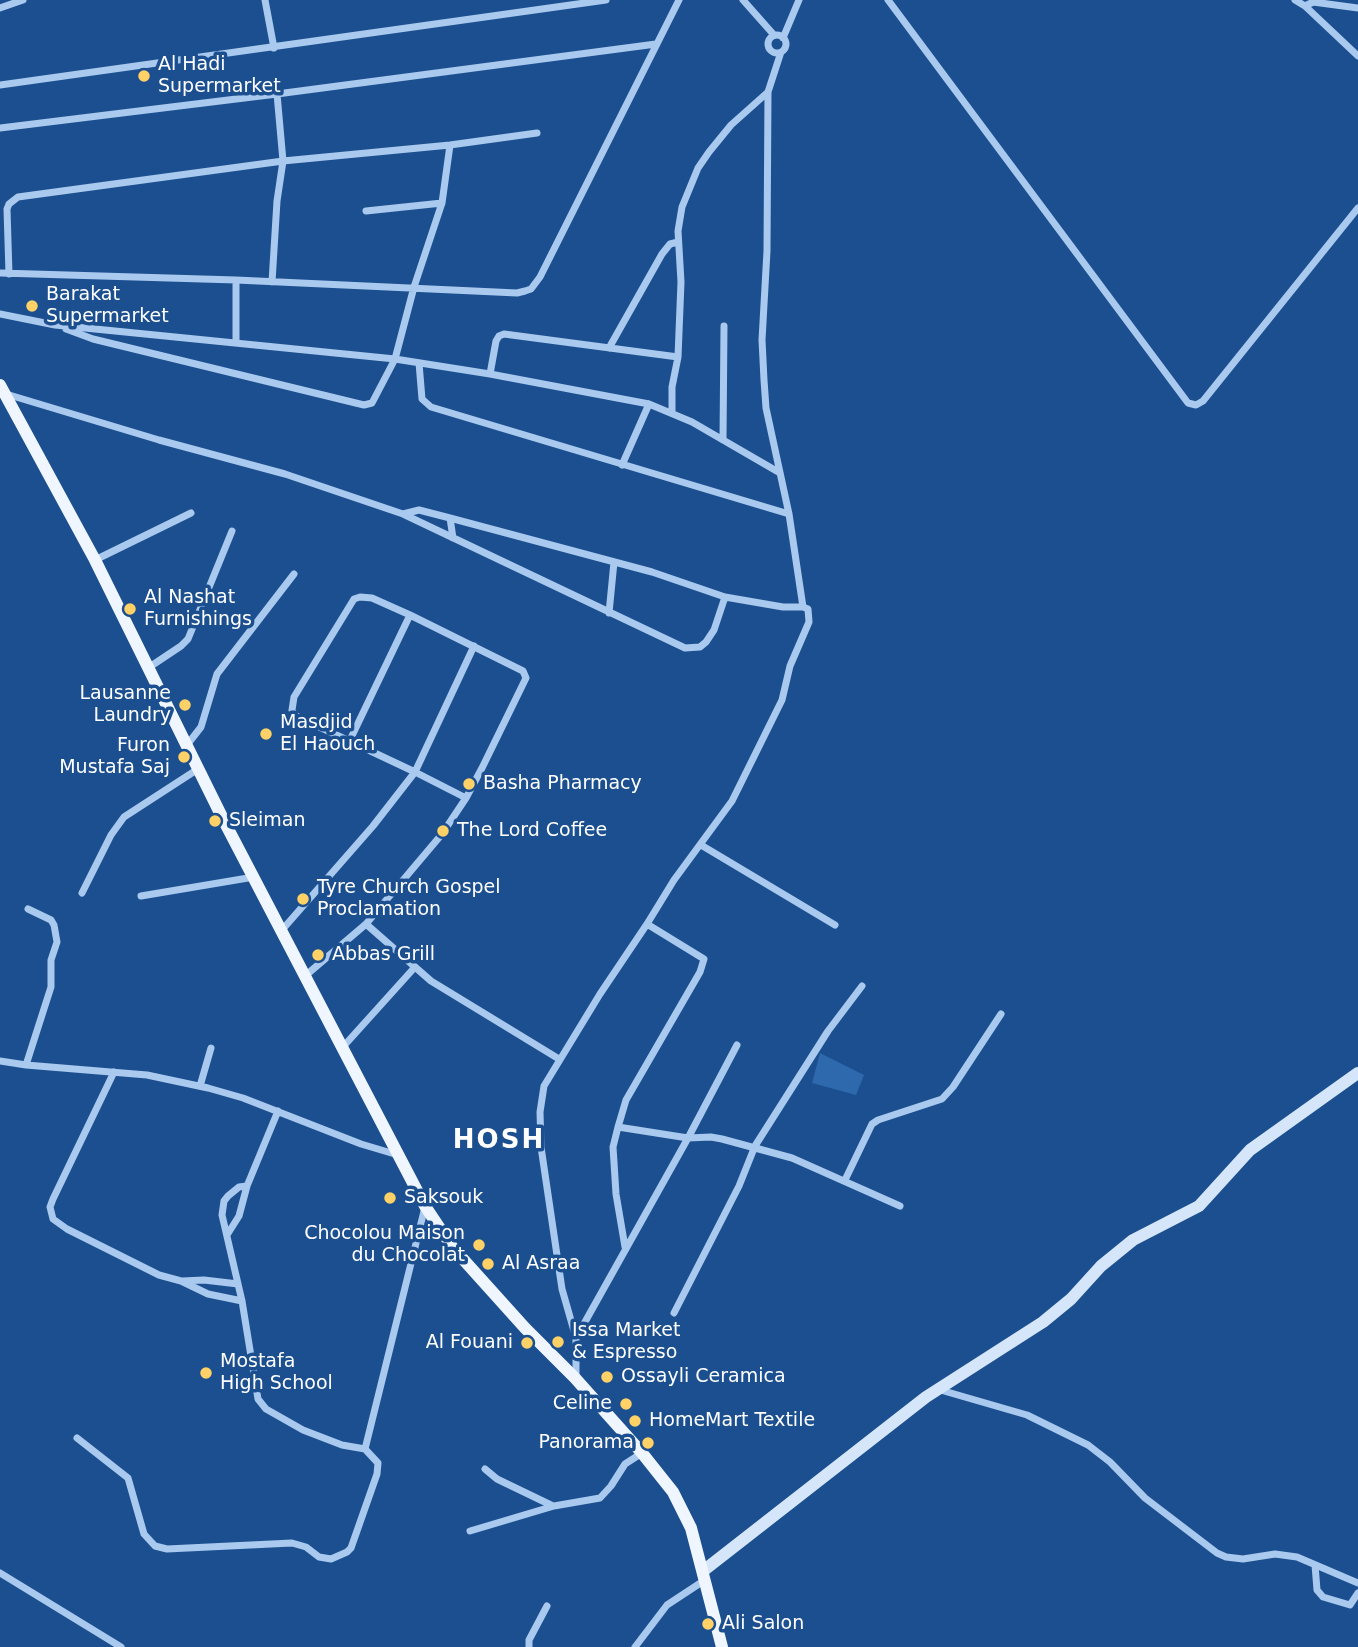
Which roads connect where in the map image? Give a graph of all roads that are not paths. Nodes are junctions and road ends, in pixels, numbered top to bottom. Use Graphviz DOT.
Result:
graph roads {
  1 [pos="23,0"];
  2 [pos="265,0"];
  3 [pos="606,0"];
  4 [pos="679,0"];
  5 [pos="743,0"];
  6 [pos="789,0"];
  7 [pos="888,0"];
  8 [pos="1295,0"];
  9 [pos="797,4"];
  10 [pos="1305,6"];
  11 [pos="0,8"];
  12 [pos="1358,8"];
  13 [pos="774,35"];
  14 [pos="783,38"];
  15 [pos="656,44"];
  16 [pos="274,48"];
  17 [pos="770,50"];
  18 [pos="781,52"];
  19 [pos="1358,56"];
  20 [pos="772,77"];
  21 [pos="0,85"];
  22 [pos="768,92"];
  23 [pos="277,94"];
  24 [pos="0,128"];
  25 [pos="537,133"];
  26 [pos="450,145"];
  27 [pos="283,161"];
  28 [pos="442,203"];
  29 [pos="1358,208"];
  30 [pos="366,211"];
  31 [pos="678,242"];
  32 [pos="0,273"];
  33 [pos="9,274"];
  34 [pos="236,280"];
  35 [pos="272,282"];
  36 [pos="414,287"];
  37 [pos="0,314"];
  38 [pos="55,325"];
  39 [pos="724,326"];
  40 [pos="161,337"];
  41 [pos="236,342"];
  42 [pos="609,348"];
  43 [pos="160,354"];
  44 [pos="678,357"];
  45 [pos="395,359"];
  46 [pos="419,363"];
  47 [pos="490,374"];
  48 [pos="2,389"];
  49 [pos="649,404"];
  50 [pos="672,412"];
  51 [pos="723,440"];
  52 [pos="622,465"];
  53 [pos="780,473"];
  54 [pos="191,513"];
  55 [pos="403,514"];
  56 [pos="789,514"];
  57 [pos="450,518"];
  58 [pos="232,531"];
  59 [pos="453,538"];
  60 [pos="95,560"];
  61 [pos="614,562"];
  62 [pos="294,574"];
  63 [pos="725,597"];
  64 [pos="803,607"];
  65 [pos="609,613"];
  66 [pos="410,615"];
  67 [pos="474,646"];
  68 [pos="148,668"];
  69 [pos="349,743"];
  70 [pos="187,746"];
  71 [pos="198,769"];
  72 [pos="415,772"];
  73 [pos="466,798"];
  74 [pos="701,845"];
  75 [pos="254,877"];
  76 [pos="82,893"];
  77 [pos="141,896"];
  78 [pos="29,909"];
  79 [pos="648,924"];
  80 [pos="366,925"];
  81 [pos="835,925"];
  82 [pos="282,930"];
  83 [pos="415,967"];
  84 [pos="304,976"];
  85 [pos="862,986"];
  86 [pos="1001,1014"];
  87 [pos="737,1045"];
  88 [pos="211,1048"];
  89 [pos="342,1048"];
  90 [pos="559,1059"];
  91 [pos="0,1061"];
  92 [pos="26,1065"];
  93 [pos="114,1072"];
  94 [pos="1358,1073"];
  95 [pos="200,1086"];
  96 [pos="278,1111"];
  97 [pos="618,1128"];
  98 [pos="688,1138"];
  99 [pos="755,1146"];
  100 [pos="398,1155"];
  101 [pos="845,1180"];
  102 [pos="247,1186"];
  103 [pos="425,1206"];
  104 [pos="900,1206"];
  105 [pos="227,1235"];
  106 [pos="625,1248"];
  107 [pos="181,1281"];
  108 [pos="238,1284"];
  109 [pos="242,1301"];
  110 [pos="674,1313"];
  111 [pos="576,1338"];
  112 [pos="575,1378"];
  113 [pos="936,1389"];
  114 [pos="77,1438"];
  115 [pos="365,1449"];
  116 [pos="642,1453"];
  117 [pos="485,1469"];
  118 [pos="554,1506"];
  119 [pos="470,1531"];
  120 [pos="1315,1564"];
  121 [pos="0,1573"];
  122 [pos="704,1575"];
  123 [pos="1358,1583"];
  124 [pos="1358,1593"];
  125 [pos="547,1606"];
  126 [pos="121,1647"];
  127 [pos="529,1647"];
  128 [pos="635,1647"];
  129 [pos="722,1647"];
  1 -- 11 [label="street"];
  2 -- 16 [label="street"];
  3 -- 16 [label="street"];
  4 -- 15 [label="street"];
  5 -- 13 [label="street"];
  6 -- 9 [label="street"];
  7 -- 29 [label="street"];
  8 -- 10 [label="street"];
  9 -- 14 [label="street"];
  10 -- 12 [label="street"];
  10 -- 19 [label="street"];
  13 -- 14 [label="street"];
  13 -- 17 [label="street"];
  14 -- 18 [label="street"];
  15 -- 23 [label="street"];
  15 -- 36 [label="street"];
  16 -- 21 [label="street"];
  17 -- 18 [label="street"];
  17 -- 20 [label="street"];
  18 -- 20 [label="street"];
  20 -- 22 [label="street"];
  22 -- 31 [label="street"];
  22 -- 53 [label="street"];
  23 -- 24 [label="street"];
  23 -- 27 [label="street"];
  25 -- 26 [label="street"];
  26 -- 27 [label="street"];
  26 -- 28 [label="street"];
  27 -- 33 [label="street"];
  27 -- 35 [label="street"];
  28 -- 30 [label="street"];
  28 -- 36 [label="street"];
  31 -- 42 [label="street"];
  31 -- 44 [label="street"];
  32 -- 33 [label="street"];
  33 -- 34 [label="street"];
  34 -- 35 [label="street"];
  34 -- 41 [label="street"];
  35 -- 36 [label="street"];
  36 -- 45 [label="street"];
  37 -- 38 [label="street"];
  38 -- 40 [label="street"];
  38 -- 43 [label="street"];
  39 -- 51 [label="street"];
  40 -- 41 [label="street"];
  40 -- 43 [label="street"];
  41 -- 45 [label="street"];
  42 -- 44 [label="street"];
  42 -- 47 [label="street"];
  43 -- 45 [label="street"];
  44 -- 50 [label="street"];
  45 -- 46 [label="street"];
  46 -- 47 [label="street"];
  46 -- 52 [label="street"];
  47 -- 49 [label="street"];
  48 -- 55 [label="street"];
  48 -- 60 [label="main road"];
  49 -- 50 [label="street"];
  49 -- 52 [label="street"];
  50 -- 51 [label="street"];
  51 -- 53 [label="street"];
  52 -- 56 [label="street"];
  53 -- 56 [label="street"];
  54 -- 60 [label="street"];
  55 -- 57 [label="street"];
  55 -- 59 [label="street"];
  56 -- 64 [label="street"];
  57 -- 59 [label="street"];
  57 -- 61 [label="street"];
  58 -- 68 [label="street"];
  59 -- 65 [label="street"];
  60 -- 68 [label="main road"];
  61 -- 63 [label="street"];
  61 -- 65 [label="street"];
  62 -- 70 [label="street"];
  63 -- 64 [label="street"];
  63 -- 65 [label="street"];
  64 -- 74 [label="street"];
  66 -- 67 [label="street"];
  66 -- 69 [label="street"];
  66 -- 69 [label="street"];
  67 -- 72 [label="street"];
  67 -- 73 [label="street"];
  68 -- 70 [label="main road"];
  69 -- 72 [label="street"];
  70 -- 71 [label="main road"];
  71 -- 75 [label="main road"];
  71 -- 76 [label="street"];
  72 -- 73 [label="street"];
  72 -- 82 [label="street"];
  73 -- 80 [label="street"];
  74 -- 79 [label="street"];
  74 -- 81 [label="street"];
  75 -- 77 [label="street"];
  75 -- 82 [label="main road"];
  78 -- 92 [label="street"];
  79 -- 90 [label="street"];
  79 -- 97 [label="street"];
  80 -- 83 [label="street"];
  80 -- 84 [label="street"];
  82 -- 84 [label="main road"];
  83 -- 89 [label="street"];
  83 -- 90 [label="street"];
  84 -- 89 [label="main road"];
  85 -- 99 [label="street"];
  86 -- 101 [label="street"];
  87 -- 98 [label="street"];
  88 -- 95 [label="street"];
  89 -- 100 [label="main road"];
  90 -- 111 [label="street"];
  91 -- 92 [label="street"];
  92 -- 93 [label="street"];
  93 -- 95 [label="street"];
  93 -- 107 [label="street"];
  94 -- 113 [label="street"];
  95 -- 96 [label="street"];
  96 -- 100 [label="street"];
  96 -- 102 [label="street"];
  97 -- 98 [label="street"];
  97 -- 106 [label="street"];
  98 -- 99 [label="street"];
  98 -- 106 [label="street"];
  99 -- 101 [label="street"];
  99 -- 110 [label="street"];
  100 -- 103 [label="main road"];
  101 -- 104 [label="street"];
  102 -- 105 [label="street"];
  102 -- 105 [label="street"];
  103 -- 112 [label="main road"];
  103 -- 115 [label="street"];
  105 -- 108 [label="street"];
  106 -- 111 [label="street"];
  107 -- 108 [label="street"];
  107 -- 109 [label="street"];
  108 -- 109 [label="street"];
  109 -- 115 [label="street"];
  111 -- 112 [label="street"];
  112 -- 116 [label="main road"];
  113 -- 120 [label="street"];
  113 -- 122 [label="street"];
  114 -- 115 [label="street"];
  116 -- 118 [label="street"];
  116 -- 122 [label="main road"];
  117 -- 118 [label="street"];
  118 -- 119 [label="street"];
  120 -- 123 [label="street"];
  120 -- 124 [label="street"];
  121 -- 126 [label="street"];
  122 -- 128 [label="street"];
  122 -- 129 [label="main road"];
  125 -- 127 [label="street"];
}
